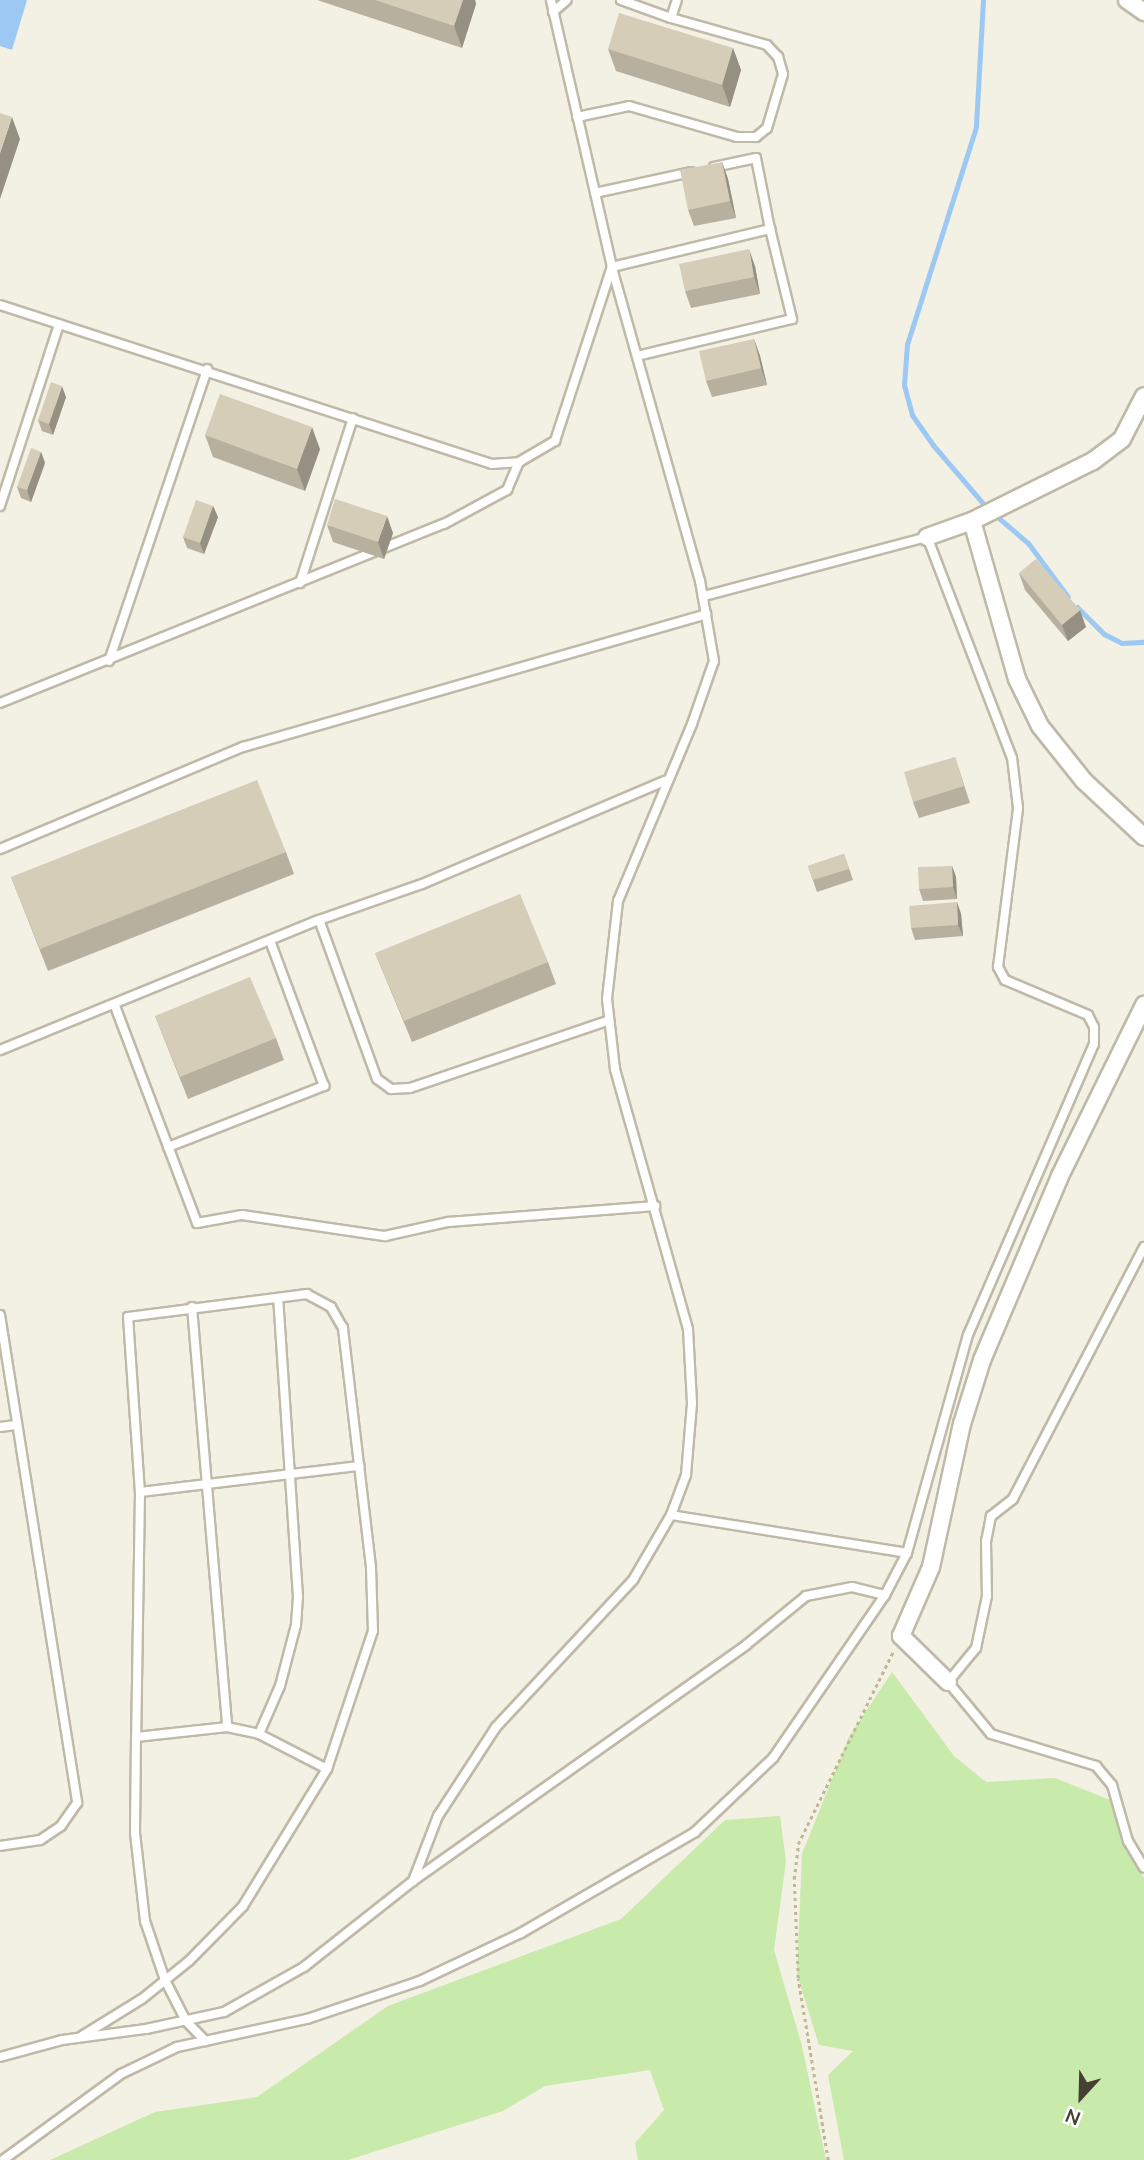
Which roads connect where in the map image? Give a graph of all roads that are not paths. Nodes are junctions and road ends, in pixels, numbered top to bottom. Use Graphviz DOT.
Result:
graph roads {
  1 [pos="551,0"];
  2 [pos="567,0"];
  3 [pos="621,0"];
  4 [pos="677,0"];
  5 [pos="1127,0"];
  6 [pos="553,12"];
  7 [pos="1144,12"];
  8 [pos="671,18"];
  9 [pos="578,117"];
  10 [pos="595,193"];
  11 [pos="770,229"];
  12 [pos="612,267"];
  13 [pos="0,305"];
  14 [pos="59,324"];
  15 [pos="637,356"];
  16 [pos="207,369"];
  17 [pos="1144,396"];
  18 [pos="353,418"];
  19 [pos="519,462"];
  20 [pos="0,506"];
  21 [pos="972,521"];
  22 [pos="927,537"];
  23 [pos="300,583"];
  24 [pos="703,596"];
  25 [pos="706,614"];
  26 [pos="109,661"];
  27 [pos="0,703"];
  28 [pos="665,781"];
  29 [pos="1144,837"];
  30 [pos="0,849"];
  31 [pos="319,920"];
  32 [pos="270,941"];
  33 [pos="1144,1005"];
  34 [pos="115,1006"];
  35 [pos="607,1021"];
  36 [pos="0,1050"];
  37 [pos="168,1147"];
  38 [pos="655,1206"];
  39 [pos="1144,1247"];
  40 [pos="278,1299"];
  41 [pos="192,1307"];
  42 [pos="0,1315"];
  43 [pos="16,1425"];
  44 [pos="0,1427"];
  45 [pos="359,1466"];
  46 [pos="289,1474"];
  47 [pos="204,1483"];
  48 [pos="139,1492"];
  49 [pos="671,1515"];
  50 [pos="907,1553"];
  51 [pos="885,1595"];
  52 [pos="948,1682"];
  53 [pos="227,1727"];
  54 [pos="259,1734"];
  55 [pos="136,1737"];
  56 [pos="327,1769"];
  57 [pos="0,1846"];
  58 [pos="1144,1868"];
  59 [pos="412,1881"];
  60 [pos="165,1980"];
  61 [pos="186,2021"];
  62 [pos="82,2036"];
  63 [pos="205,2041"];
  64 [pos="0,2057"];
  65 [pos="3,2160"];
  1 -- 6 [label="lane"];
  2 -- 6 [label="lane"];
  3 -- 8 [label="lane"];
  4 -- 8 [label="lane"];
  5 -- 7 [label="street"];
  6 -- 9 [label="lane"];
  8 -- 9 [label="lane"];
  9 -- 10 [label="lane"];
  10 -- 11 [label="lane"];
  10 -- 12 [label="lane"];
  11 -- 12 [label="lane"];
  11 -- 15 [label="lane"];
  12 -- 15 [label="lane"];
  12 -- 19 [label="lane"];
  13 -- 14 [label="lane"];
  14 -- 16 [label="lane"];
  14 -- 20 [label="lane"];
  15 -- 24 [label="lane"];
  16 -- 18 [label="lane"];
  16 -- 26 [label="lane"];
  17 -- 21 [label="street"];
  18 -- 19 [label="lane"];
  18 -- 23 [label="lane"];
  19 -- 23 [label="lane"];
  21 -- 22 [label="street"];
  21 -- 29 [label="street"];
  22 -- 24 [label="lane"];
  22 -- 50 [label="lane"];
  23 -- 26 [label="lane"];
  24 -- 25 [label="lane"];
  25 -- 28 [label="lane"];
  25 -- 30 [label="lane"];
  26 -- 27 [label="lane"];
  28 -- 31 [label="lane"];
  28 -- 35 [label="lane"];
  31 -- 32 [label="lane"];
  31 -- 35 [label="lane"];
  32 -- 34 [label="lane"];
  32 -- 37 [label="lane"];
  33 -- 52 [label="street"];
  34 -- 36 [label="lane"];
  34 -- 37 [label="lane"];
  35 -- 38 [label="lane"];
  37 -- 38 [label="lane"];
  38 -- 49 [label="lane"];
  39 -- 52 [label="lane"];
  40 -- 41 [label="lane"];
  40 -- 45 [label="lane"];
  40 -- 46 [label="lane"];
  41 -- 47 [label="lane"];
  41 -- 48 [label="lane"];
  42 -- 43 [label="lane"];
  43 -- 44 [label="lane"];
  43 -- 57 [label="lane"];
  45 -- 46 [label="lane"];
  45 -- 56 [label="lane"];
  46 -- 47 [label="lane"];
  46 -- 54 [label="lane"];
  47 -- 48 [label="lane"];
  47 -- 53 [label="lane"];
  48 -- 55 [label="lane"];
  49 -- 50 [label="lane"];
  49 -- 59 [label="lane"];
  50 -- 51 [label="lane"];
  51 -- 59 [label="lane"];
  51 -- 63 [label="lane"];
  52 -- 58 [label="lane"];
  53 -- 54 [label="lane"];
  53 -- 55 [label="lane"];
  54 -- 56 [label="lane"];
  55 -- 60 [label="lane"];
  56 -- 60 [label="lane"];
  59 -- 61 [label="lane"];
  60 -- 61 [label="lane"];
  60 -- 62 [label="lane"];
  61 -- 62 [label="lane"];
  61 -- 63 [label="lane"];
  62 -- 64 [label="lane"];
  63 -- 65 [label="lane"];
}
